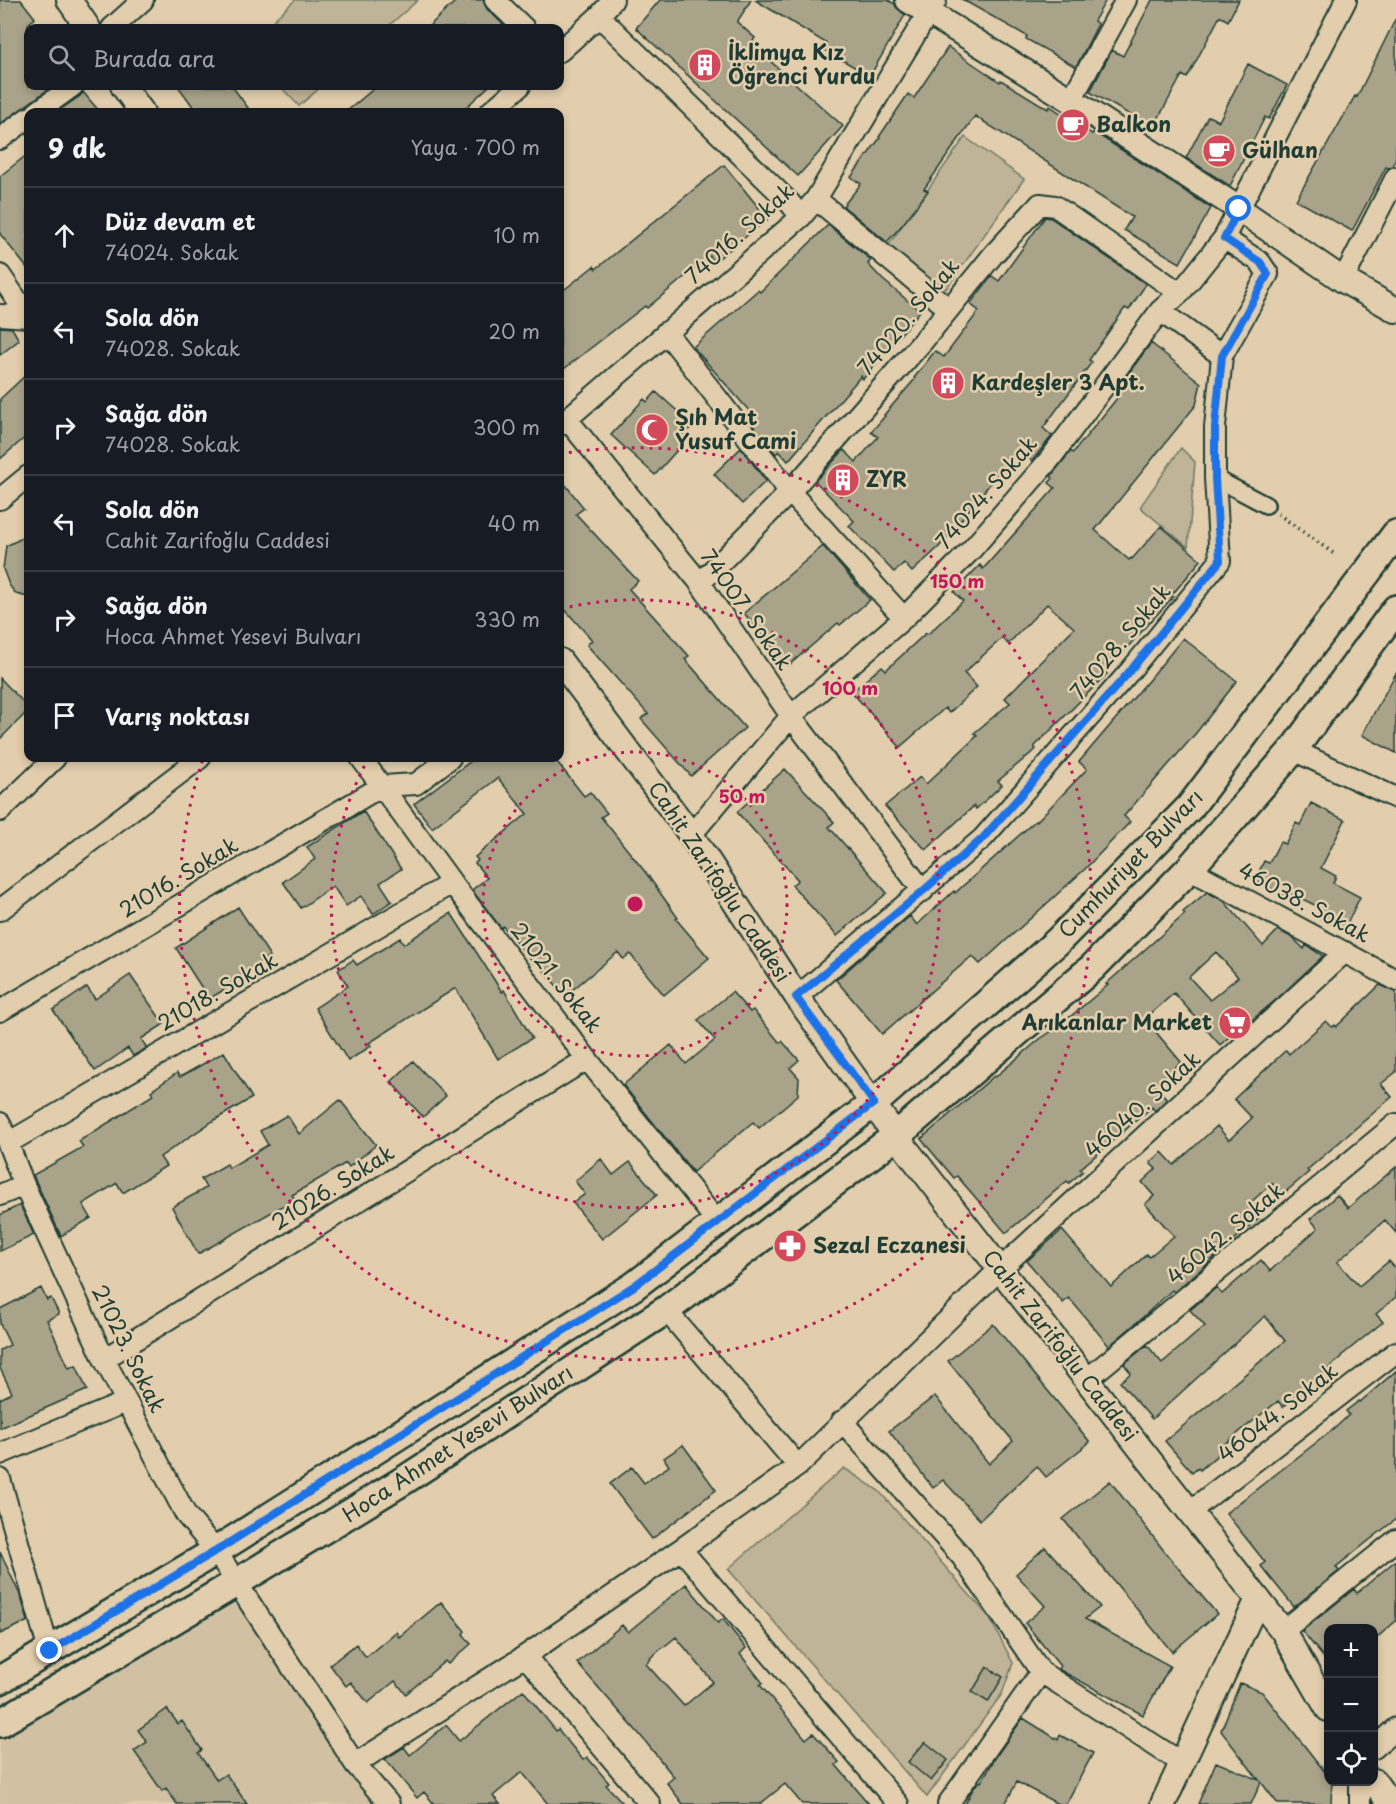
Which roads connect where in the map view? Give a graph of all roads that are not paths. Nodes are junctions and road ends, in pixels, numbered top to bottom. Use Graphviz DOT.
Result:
graph roads {
  1 [pos="69,0"];
  2 [pos="143,0"];
  3 [pos="495,0"];
  4 [pos="613,0"];
  5 [pos="908,0"];
  6 [pos="1126,0"];
  7 [pos="1346,0"];
  8 [pos="933,7"];
  9 [pos="599,16"];
  10 [pos="85,24"];
  11 [pos="116,24"];
  12 [pos="520,24"];
  13 [pos="564,47"];
  14 [pos="67,90"];
  15 [pos="126,90"];
  16 [pos="515,90"];
  17 [pos="1071,100"];
  18 [pos="43,108"];
  19 [pos="139,108"];
  20 [pos="495,108"];
  21 [pos="24,121"];
  22 [pos="0,140"];
  23 [pos="1396,177"];
  24 [pos="816,199"];
  25 [pos="1239,209"];
  26 [pos="801,217"];
  27 [pos="1224,238"];
  28 [pos="0,275"];
  29 [pos="1343,280"];
  30 [pos="1180,293"];
  31 [pos="949,309"];
  32 [pos="24,310"];
  33 [pos="1396,310"];
  34 [pos="1160,311"];
  35 [pos="0,315"];
  36 [pos="24,316"];
  37 [pos="666,332"];
  38 [pos="1222,356"];
  39 [pos="564,421"];
  40 [pos="564,423"];
  41 [pos="1215,478"];
  42 [pos="24,479"];
  43 [pos="790,492"];
  44 [pos="0,499"];
  45 [pos="1266,505"];
  46 [pos="1396,534"];
  47 [pos="700,583"];
  48 [pos="1396,609"];
  49 [pos="904,618"];
  50 [pos="564,670"];
  51 [pos="791,717"];
  52 [pos="1293,750"];
  53 [pos="51,762"];
  54 [pos="195,762"];
  55 [pos="364,762"];
  56 [pos="445,762"];
  57 [pos="382,786"];
  58 [pos="1396,798"];
  59 [pos="0,811"];
  60 [pos="691,835"];
  61 [pos="1189,870"];
  62 [pos="452,883"];
  63 [pos="923,891"];
  64 [pos="0,910"];
  65 [pos="1345,952"];
  66 [pos="1396,980"];
  67 [pos="796,997"];
  68 [pos="0,1011"];
  69 [pos="587,1059"];
  70 [pos="874,1103"];
  71 [pos="0,1123"];
  72 [pos="1396,1124"];
  73 [pos="896,1136"];
  74 [pos="8,1143"];
  75 [pos="24,1185"];
  76 [pos="0,1195"];
  77 [pos="718,1223"];
  78 [pos="1000,1269"];
  79 [pos="666,1310"];
  80 [pos="1396,1352"];
  81 [pos="104,1359"];
  82 [pos="1086,1380"];
  83 [pos="126,1402"];
  84 [pos="842,1421"];
  85 [pos="0,1454"];
  86 [pos="798,1466"];
  87 [pos="0,1479"];
  88 [pos="1189,1512"];
  89 [pos="1396,1540"];
  90 [pos="681,1549"];
  91 [pos="216,1551"];
  92 [pos="236,1583"];
  93 [pos="1258,1599"];
  94 [pos="1283,1631"];
  95 [pos="50,1651"];
  96 [pos="525,1656"];
  97 [pos="1041,1672"];
  98 [pos="0,1680"];
  99 [pos="1324,1700"];
  100 [pos="0,1723"];
  101 [pos="1396,1728"];
  102 [pos="1378,1744"];
  103 [pos="1182,1763"];
  104 [pos="355,1764"];
  105 [pos="1360,1786"];
  106 [pos="1377,1786"];
  107 [pos="389,1804"];
  108 [pos="650,1804"];
  109 [pos="898,1804"];
  110 [pos="948,1804"];
  111 [pos="1163,1804"];
  112 [pos="1360,1804"];
  113 [pos="1390,1804"];
  1 -- 10 [label="street"];
  2 -- 11 [label="street"];
  3 -- 12 [label="street"];
  4 -- 9 [label="street"];
  5 -- 8 [label="street"];
  6 -- 17 [label="street"];
  7 -- 25 [label="street, 74024. Sokak"];
  8 -- 17 [label="street"];
  8 -- 24 [label="street, 74016. Sokak"];
  9 -- 13 [label="street"];
  9 -- 26 [label="street"];
  14 -- 18 [label="street"];
  15 -- 19 [label="street"];
  16 -- 20 [label="street"];
  17 -- 25 [label="street"];
  21 -- 22 [label="street"];
  23 -- 29 [label="street"];
  24 -- 26 [label="street, 74016. Sokak"];
  24 -- 31 [label="street"];
  25 -- 27 [label="street, 74024. Sokak"];
  25 -- 29 [label="street"];
  26 -- 37 [label="street, 74016. Sokak"];
  27 -- 30 [label="street, 74024. Sokak"];
  27 -- 38 [label="street, 74028. Sokak"];
  28 -- 32 [label="street"];
  29 -- 33 [label="street"];
  30 -- 31 [label="street, 74020. Sokak"];
  30 -- 34 [label="street, 74024. Sokak"];
  31 -- 43 [label="street, 74020. Sokak"];
  34 -- 38 [label="street"];
  34 -- 49 [label="street, 74024. Sokak"];
  35 -- 36 [label="street"];
  37 -- 39 [label="street, 74016. Sokak"];
  37 -- 43 [label="street"];
  38 -- 41 [label="street, 74028. Sokak"];
  40 -- 47 [label="street, 74007. Sokak"];
  41 -- 45 [label="street"];
  41 -- 63 [label="street, 74028. Sokak"];
  42 -- 44 [label="street"];
  43 -- 47 [label="street, 74020. Sokak"];
  43 -- 49 [label="street"];
  46 -- 70 [label="main road, Cumhuriyet Bulvarı"];
  47 -- 51 [label="street, 74007. Sokak"];
  48 -- 52 [label="main road, Cumhuriyet Bulvarı"];
  49 -- 51 [label="street, 74024. Sokak"];
  50 -- 60 [label="street, Cahit Zarifoğlu Caddesi"];
  51 -- 60 [label="street, 74024. Sokak"];
  51 -- 63 [label="street, 74007. Sokak"];
  52 -- 58 [label="street"];
  52 -- 61 [label="main road, Cumhuriyet Bulvarı"];
  53 -- 59 [label="street"];
  54 -- 64 [label="street"];
  55 -- 57 [label="street, 21021. Sokak"];
  56 -- 57 [label="street"];
  57 -- 62 [label="street, 21021. Sokak"];
  57 -- 68 [label="street, 21016. Sokak"];
  60 -- 67 [label="street, Cahit Zarifoğlu Caddesi"];
  61 -- 65 [label="street, 46038. Sokak"];
  61 -- 73 [label="main road, Cumhuriyet Bulvarı"];
  62 -- 69 [label="street, 21021. Sokak"];
  62 -- 74 [label="street, 21018. Sokak"];
  63 -- 67 [label="street, 74028. Sokak"];
  65 -- 66 [label="street, 46038. Sokak"];
  65 -- 78 [label="street, 46040. Sokak"];
  67 -- 70 [label="street, Cahit Zarifoğlu Caddesi"];
  69 -- 77 [label="street, 21021. Sokak"];
  69 -- 81 [label="street, 21026. Sokak"];
  70 -- 73 [label="street, Cahit Zarifoğlu Caddesi"];
  70 -- 77 [label="main road, Hoca Ahmet Yesevi Bulvarı"];
  71 -- 74 [label="street, 21023. Sokak"];
  72 -- 82 [label="street, 46042. Sokak"];
  73 -- 78 [label="street, Cahit Zarifoğlu Caddesi"];
  73 -- 79 [label="main road, Hoca Ahmet Yesevi Bulvarı"];
  74 -- 75 [label="street, 21023. Sokak"];
  75 -- 76 [label="street"];
  75 -- 81 [label="street, 21023. Sokak"];
  77 -- 91 [label="main road, Hoca Ahmet Yesevi Bulvarı"];
  78 -- 82 [label="street, Cahit Zarifoğlu Caddesi"];
  78 -- 84 [label="street, 46040. Sokak"];
  79 -- 86 [label="street"];
  79 -- 92 [label="main road, Hoca Ahmet Yesevi Bulvarı"];
  80 -- 88 [label="street, 46044. Sokak"];
  81 -- 83 [label="street, 21023. Sokak"];
  82 -- 88 [label="street, Cahit Zarifoğlu Caddesi"];
  83 -- 85 [label="street"];
  83 -- 91 [label="street, 21023. Sokak"];
  84 -- 86 [label="street, 46040. Sokak"];
  84 -- 97 [label="street"];
  86 -- 90 [label="street, 46040. Sokak"];
  87 -- 95 [label="street"];
  88 -- 93 [label="street, Cahit Zarifoğlu Caddesi"];
  89 -- 94 [label="street"];
  90 -- 96 [label="street, 46040. Sokak"];
  90 -- 109 [label="street"];
  91 -- 92 [label="street, 21023. Sokak"];
  91 -- 95 [label="main road, Hoca Ahmet Yesevi Bulvarı"];
  92 -- 100 [label="main road, Hoca Ahmet Yesevi Bulvarı"];
  92 -- 104 [label="street, 21023. Sokak"];
  93 -- 94 [label="street, Cahit Zarifoğlu Caddesi"];
  93 -- 103 [label="street"];
  94 -- 99 [label="street, Cahit Zarifoğlu Caddesi"];
  95 -- 98 [label="main road, Hoca Ahmet Yesevi Bulvarı"];
  96 -- 104 [label="street, 46040. Sokak"];
  96 -- 108 [label="street"];
  97 -- 103 [label="street"];
  97 -- 110 [label="street"];
  101 -- 102 [label="street"];
  103 -- 111 [label="street"];
  104 -- 107 [label="street, 21023. Sokak"];
  105 -- 112 [label="street"];
  106 -- 113 [label="street"];
}
